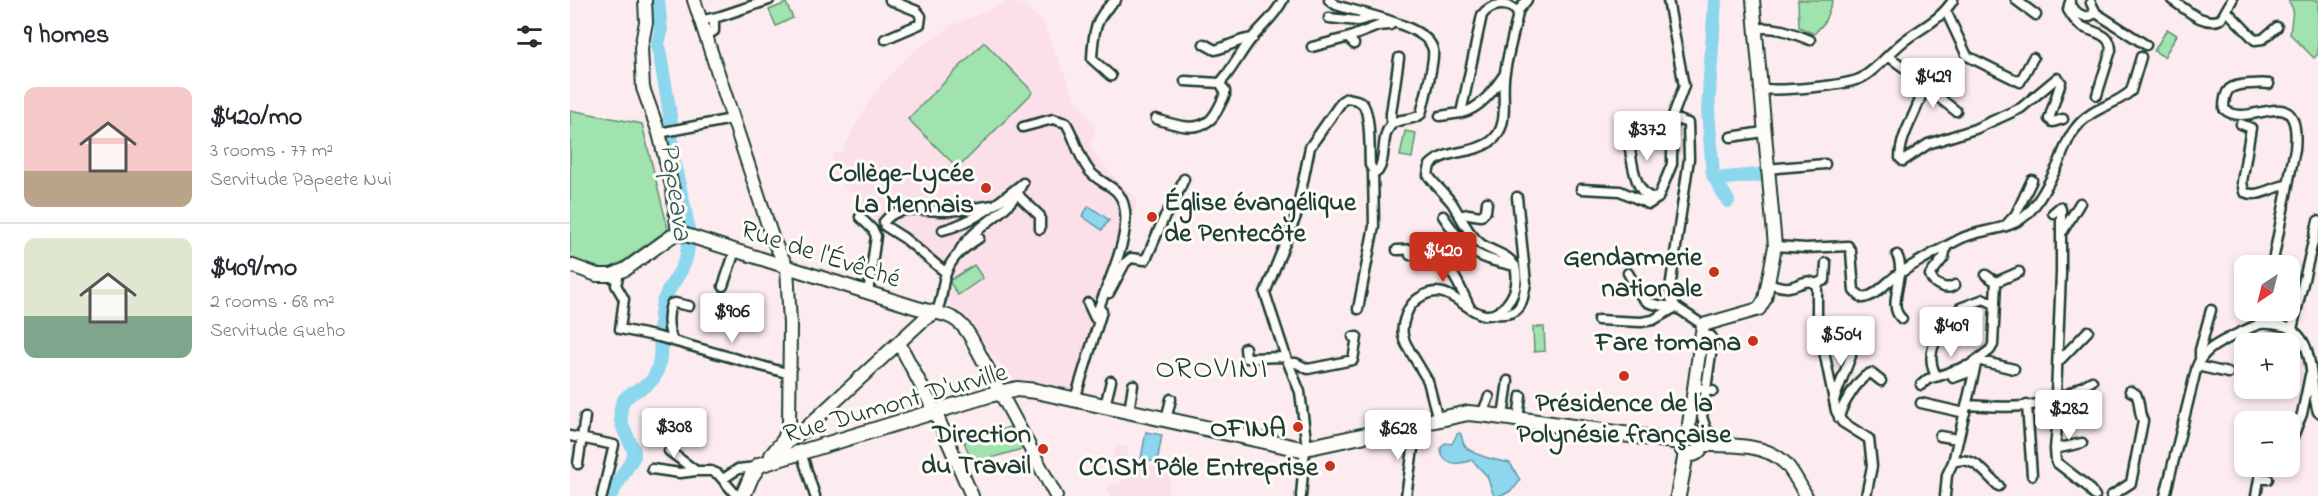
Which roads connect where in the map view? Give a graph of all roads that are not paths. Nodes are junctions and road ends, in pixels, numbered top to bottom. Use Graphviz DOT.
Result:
graph roads {
  1 [pos="645,0"];
  2 [pos="693,0"];
  3 [pos="769,0"];
  4 [pos="890,0"];
  5 [pos="1116,0"];
  6 [pos="1283,0"];
  7 [pos="1329,0"];
  8 [pos="1527,0"];
  9 [pos="1668,0"];
  10 [pos="1753,0"];
  11 [pos="1953,0"];
  12 [pos="2016,0"];
  13 [pos="2173,0"];
  14 [pos="2232,0"];
  15 [pos="2088,1"];
  16 [pos="2070,2"];
  17 [pos="1518,11"];
  18 [pos="1946,11"];
  19 [pos="2227,11"];
  20 [pos="2096,13"];
  21 [pos="2036,15"];
  22 [pos="1374,17"];
  23 [pos="714,18"];
  24 [pos="1329,18"];
  25 [pos="700,21"];
  26 [pos="1402,26"];
  27 [pos="2277,27"];
  28 [pos="1755,29"];
  29 [pos="705,36"];
  30 [pos="1252,38"];
  31 [pos="885,39"];
  32 [pos="1810,40"];
  33 [pos="1204,44"];
  34 [pos="2146,45"];
  35 [pos="1312,47"];
  36 [pos="1888,56"];
  37 [pos="2141,57"];
  38 [pos="1399,58"];
  39 [pos="2032,58"];
  40 [pos="1504,75"];
  41 [pos="1111,76"];
  42 [pos="1185,81"];
  43 [pos="1220,82"];
  44 [pos="2269,84"];
  45 [pos="1924,86"];
  46 [pos="1759,88"];
  47 [pos="2097,95"];
  48 [pos="1956,111"];
  49 [pos="1461,113"];
  50 [pos="1440,116"];
  51 [pos="1672,118"];
  52 [pos="732,119"];
  53 [pos="1156,119"];
  54 [pos="2063,119"];
  55 [pos="1391,124"];
  56 [pos="2241,124"];
  57 [pos="1023,128"];
  58 [pos="663,132"];
  59 [pos="1763,132"];
  60 [pos="1731,137"];
  61 [pos="1628,138"];
  62 [pos="1826,165"];
  63 [pos="1766,169"];
  64 [pos="1373,170"];
  65 [pos="1184,178"];
  66 [pos="2032,180"];
  67 [pos="2287,185"];
  68 [pos="1581,189"];
  69 [pos="1018,193"];
  70 [pos="1516,197"];
  71 [pos="1658,198"];
  72 [pos="1487,202"];
  73 [pos="2080,203"];
  74 [pos="994,205"];
  75 [pos="2053,213"];
  76 [pos="1443,216"];
  77 [pos="1460,216"];
  78 [pos="860,217"];
  79 [pos="2318,220"];
  80 [pos="2006,225"];
  81 [pos="1040,229"];
  82 [pos="943,230"];
  83 [pos="2062,234"];
  84 [pos="684,235"];
  85 [pos="979,238"];
  86 [pos="1775,246"];
  87 [pos="1946,247"];
  88 [pos="960,250"];
  89 [pos="1397,250"];
  90 [pos="735,251"];
  91 [pos="1410,255"];
  92 [pos="1430,255"];
  93 [pos="1897,255"];
  94 [pos="2274,255"];
  95 [pos="1826,263"];
  96 [pos="570,266"];
  97 [pos="1515,266"];
  98 [pos="787,267"];
  99 [pos="945,272"];
  100 [pos="1901,272"];
  101 [pos="2019,272"];
  102 [pos="618,273"];
  103 [pos="1629,273"];
  104 [pos="1986,275"];
  105 [pos="1996,282"];
  106 [pos="1768,283"];
  107 [pos="1815,284"];
  108 [pos="1956,285"];
  109 [pos="723,286"];
  110 [pos="867,293"];
  111 [pos="1088,303"];
  112 [pos="1994,304"];
  113 [pos="689,306"];
  114 [pos="1676,307"];
  115 [pos="1960,308"];
  116 [pos="1358,309"];
  117 [pos="2211,310"];
  118 [pos="1472,311"];
  119 [pos="936,312"];
  120 [pos="1494,314"];
  121 [pos="1096,316"];
  122 [pos="1902,319"];
  123 [pos="1598,320"];
  124 [pos="2258,321"];
  125 [pos="2257,324"];
  126 [pos="2267,328"];
  127 [pos="2292,329"];
  128 [pos="1702,330"];
  129 [pos="2088,331"];
  130 [pos="1353,337"];
  131 [pos="666,339"];
  132 [pos="1937,339"];
  133 [pos="899,343"];
  134 [pos="1245,348"];
  135 [pos="1851,356"];
  136 [pos="2311,359"];
  137 [pos="1287,360"];
  138 [pos="1977,360"];
  139 [pos="2199,361"];
  140 [pos="2058,362"];
  141 [pos="2014,369"];
  142 [pos="2228,373"];
  143 [pos="790,374"];
  144 [pos="1939,376"];
  145 [pos="1953,378"];
  146 [pos="1111,381"];
  147 [pos="1508,381"];
  148 [pos="1881,381"];
  149 [pos="2092,381"];
  150 [pos="1133,385"];
  151 [pos="1921,385"];
  152 [pos="1704,389"];
  153 [pos="2130,391"];
  154 [pos="1001,392"];
  155 [pos="1521,396"];
  156 [pos="1489,397"];
  157 [pos="1073,399"];
  158 [pos="1171,399"];
  159 [pos="1834,401"];
  160 [pos="1921,403"];
  161 [pos="2027,405"];
  162 [pos="1105,406"];
  163 [pos="1966,409"];
  164 [pos="1129,411"];
  165 [pos="935,412"];
  166 [pos="2318,412"];
  167 [pos="1482,414"];
  168 [pos="2300,416"];
  169 [pos="585,417"];
  170 [pos="1503,417"];
  171 [pos="1839,418"];
  172 [pos="1518,419"];
  173 [pos="1167,420"];
  174 [pos="1438,420"];
  175 [pos="1413,426"];
  176 [pos="570,436"];
  177 [pos="1940,436"];
  178 [pos="582,438"];
  179 [pos="1957,439"];
  180 [pos="1685,443"];
  181 [pos="2082,443"];
  182 [pos="1708,445"];
  183 [pos="1305,449"];
  184 [pos="669,451"];
  185 [pos="801,452"];
  186 [pos="2055,453"];
  187 [pos="771,455"];
  188 [pos="1953,462"];
  189 [pos="578,464"];
  190 [pos="758,466"];
  191 [pos="2050,466"];
  192 [pos="652,469"];
  193 [pos="696,471"];
  194 [pos="2032,475"];
  195 [pos="723,479"];
  196 [pos="2268,479"];
  197 [pos="1999,486"];
  198 [pos="602,496"];
  199 [pos="737,496"];
  200 [pos="743,496"];
  201 [pos="815,496"];
  202 [pos="972,496"];
  203 [pos="1056,496"];
  204 [pos="1300,496"];
  205 [pos="1406,496"];
  206 [pos="1678,496"];
  207 [pos="1806,496"];
  208 [pos="1866,496"];
  209 [pos="1945,496"];
  210 [pos="2095,496"];
  211 [pos="2111,496"];
  212 [pos="2165,496"];
  213 [pos="2256,496"];
  1 -- 58 [label="street"];
  2 -- 25 [label="street"];
  3 -- 23 [label="street"];
  4 -- 31 [label="street"];
  5 -- 41 [label="street"];
  6 -- 30 [label="street"];
  7 -- 22 [label="street"];
  8 -- 17 [label="street"];
  9 -- 51 [label="street"];
  10 -- 28 [label="street"];
  11 -- 18 [label="street"];
  12 -- 21 [label="street"];
  13 -- 19 [label="street"];
  14 -- 19 [label="street"];
  15 -- 20 [label="street"];
  16 -- 20 [label="street"];
  16 -- 47 [label="street"];
  17 -- 40 [label="street"];
  17 -- 49 [label="street"];
  18 -- 36 [label="street"];
  18 -- 39 [label="street"];
  19 -- 27 [label="street"];
  20 -- 34 [label="street"];
  22 -- 24 [label="street"];
  22 -- 26 [label="street"];
  23 -- 25 [label="street"];
  23 -- 29 [label="street"];
  25 -- 29 [label="street"];
  26 -- 35 [label="street"];
  26 -- 55 [label="street"];
  28 -- 32 [label="street"];
  28 -- 46 [label="street"];
  29 -- 52 [label="street"];
  30 -- 33 [label="street"];
  30 -- 43 [label="street"];
  36 -- 45 [label="street"];
  36 -- 46 [label="street"];
  37 -- 80 [label="street"];
  38 -- 55 [label="street"];
  40 -- 49 [label="street"];
  40 -- 77 [label="street"];
  42 -- 43 [label="street"];
  43 -- 53 [label="street"];
  44 -- 67 [label="street"];
  45 -- 48 [label="street"];
  45 -- 54 [label="street"];
  46 -- 59 [label="street"];
  49 -- 50 [label="street"];
  51 -- 71 [label="street"];
  51 -- 114 [label="street"];
  52 -- 58 [label="street"];
  52 -- 98 [label="street"];
  55 -- 64 [label="street"];
  56 -- 67 [label="street"];
  57 -- 121 [label="street"];
  58 -- 84 [label="street"];
  59 -- 60 [label="street"];
  59 -- 63 [label="street"];
  61 -- 71 [label="street"];
  62 -- 63 [label="street"];
  63 -- 86 [label="street"];
  64 -- 116 [label="street"];
  64 -- 137 [label="street"];
  65 -- 157 [label="street"];
  66 -- 80 [label="street"];
  67 -- 94 [label="street"];
  68 -- 71 [label="street"];
  69 -- 74 [label="street"];
  69 -- 81 [label="street"];
  69 -- 88 [label="street"];
  70 -- 120 [label="street"];
  72 -- 77 [label="street"];
  73 -- 83 [label="street"];
  74 -- 82 [label="street"];
  74 -- 99 [label="street"];
  75 -- 83 [label="street"];
  76 -- 97 [label="street"];
  77 -- 97 [label="street"];
  78 -- 110 [label="street"];
  79 -- 127 [label="street"];
  80 -- 87 [label="street"];
  83 -- 140 [label="street"];
  84 -- 90 [label="street, Rue de l'Évêché"];
  84 -- 102 [label="street"];
  85 -- 88 [label="street"];
  86 -- 100 [label="street"];
  86 -- 106 [label="street"];
  87 -- 100 [label="street"];
  87 -- 108 [label="street"];
  88 -- 99 [label="street"];
  89 -- 92 [label="street"];
  90 -- 98 [label="street, Rue de l'Évêché"];
  90 -- 109 [label="street"];
  91 -- 92 [label="street"];
  92 -- 118 [label="street"];
  93 -- 100 [label="street"];
  95 -- 107 [label="street"];
  96 -- 102 [label="street"];
  97 -- 120 [label="street"];
  98 -- 110 [label="street, Rue de l'Évêché"];
  98 -- 143 [label="street"];
  99 -- 119 [label="street"];
  100 -- 122 [label="street"];
  101 -- 105 [label="street"];
  102 -- 131 [label="street"];
  103 -- 114 [label="street"];
  104 -- 105 [label="street"];
  105 -- 112 [label="street"];
  106 -- 107 [label="street"];
  106 -- 128 [label="street"];
  107 -- 159 [label="street"];
  110 -- 119 [label="street, Rue de l'Évêché"];
  111 -- 121 [label="street"];
  112 -- 115 [label="street"];
  112 -- 138 [label="street"];
  113 -- 131 [label="street"];
  114 -- 123 [label="street"];
  114 -- 128 [label="street"];
  117 -- 139 [label="street"];
  118 -- 120 [label="street"];
  118 -- 174 [label="street"];
  119 -- 133 [label="street"];
  119 -- 154 [label="street, Rue de l'Évêché"];
  121 -- 157 [label="street"];
  124 -- 125 [label="street"];
  125 -- 126 [label="street"];
  125 -- 127 [label="street"];
  125 -- 139 [label="street"];
  127 -- 136 [label="street"];
  128 -- 152 [label="street"];
  129 -- 140 [label="street"];
  130 -- 137 [label="street"];
  131 -- 143 [label="street"];
  132 -- 144 [label="street"];
  133 -- 165 [label="street"];
  133 -- 187 [label="street"];
  134 -- 137 [label="street"];
  135 -- 159 [label="street"];
  136 -- 166 [label="street"];
  136 -- 168 [label="street"];
  137 -- 183 [label="street"];
  138 -- 141 [label="street"];
  138 -- 144 [label="street"];
  138 -- 145 [label="street"];
  138 -- 163 [label="street"];
  139 -- 142 [label="street"];
  139 -- 212 [label="street"];
  140 -- 161 [label="street"];
  143 -- 187 [label="street"];
  144 -- 151 [label="street"];
  146 -- 162 [label="street"];
  147 -- 170 [label="street"];
  148 -- 171 [label="street"];
  149 -- 186 [label="street"];
  150 -- 164 [label="street"];
  152 -- 180 [label="street"];
  152 -- 182 [label="street"];
  153 -- 211 [label="street"];
  154 -- 157 [label="main road, Rue Dumont D'urville"];
  154 -- 165 [label="main road, Rue Dumont D'urville"];
  154 -- 203 [label="street, Rue de l'Évêché"];
  155 -- 172 [label="street"];
  156 -- 167 [label="street"];
  157 -- 162 [label="main road, Rue Dumont D'urville"];
  158 -- 173 [label="street"];
  159 -- 171 [label="street"];
  160 -- 163 [label="street"];
  161 -- 163 [label="street"];
  161 -- 194 [label="street"];
  162 -- 164 [label="main road, Rue Dumont D'urville"];
  163 -- 179 [label="street"];
  164 -- 173 [label="main road, Rue Dumont D'urville"];
  165 -- 185 [label="main road, Rue Dumont D'urville"];
  165 -- 202 [label="street"];
  167 -- 170 [label="main road, Rue Dumont D'urville"];
  167 -- 174 [label="main road, Rue Dumont D'urville"];
  169 -- 178 [label="street"];
  170 -- 172 [label="main road, Rue Dumont D'urville"];
  171 -- 208 [label="street"];
  172 -- 180 [label="main road, Rue Dumont D'urville"];
  173 -- 183 [label="main road, Rue Dumont D'urville"];
  174 -- 175 [label="main road, Rue Dumont D'urville"];
  175 -- 183 [label="main road, Rue Dumont D'urville"];
  175 -- 205 [label="street"];
  176 -- 178 [label="street"];
  177 -- 179 [label="street"];
  178 -- 189 [label="street"];
  178 -- 198 [label="street"];
  179 -- 188 [label="street"];
  180 -- 182 [label="main road"];
  180 -- 206 [label="main road"];
  181 -- 186 [label="street"];
  182 -- 207 [label="street"];
  183 -- 204 [label="street"];
  184 -- 193 [label="street"];
  185 -- 190 [label="main road, Rue Dumont D'urville"];
  185 -- 201 [label="street"];
  186 -- 191 [label="street"];
  186 -- 210 [label="street"];
  187 -- 190 [label="street"];
  188 -- 197 [label="street"];
  188 -- 209 [label="street"];
  190 -- 195 [label="street"];
  190 -- 200 [label="main road"];
  192 -- 193 [label="street"];
  193 -- 195 [label="street"];
  195 -- 199 [label="street"];
  196 -- 213 [label="street"];
}
